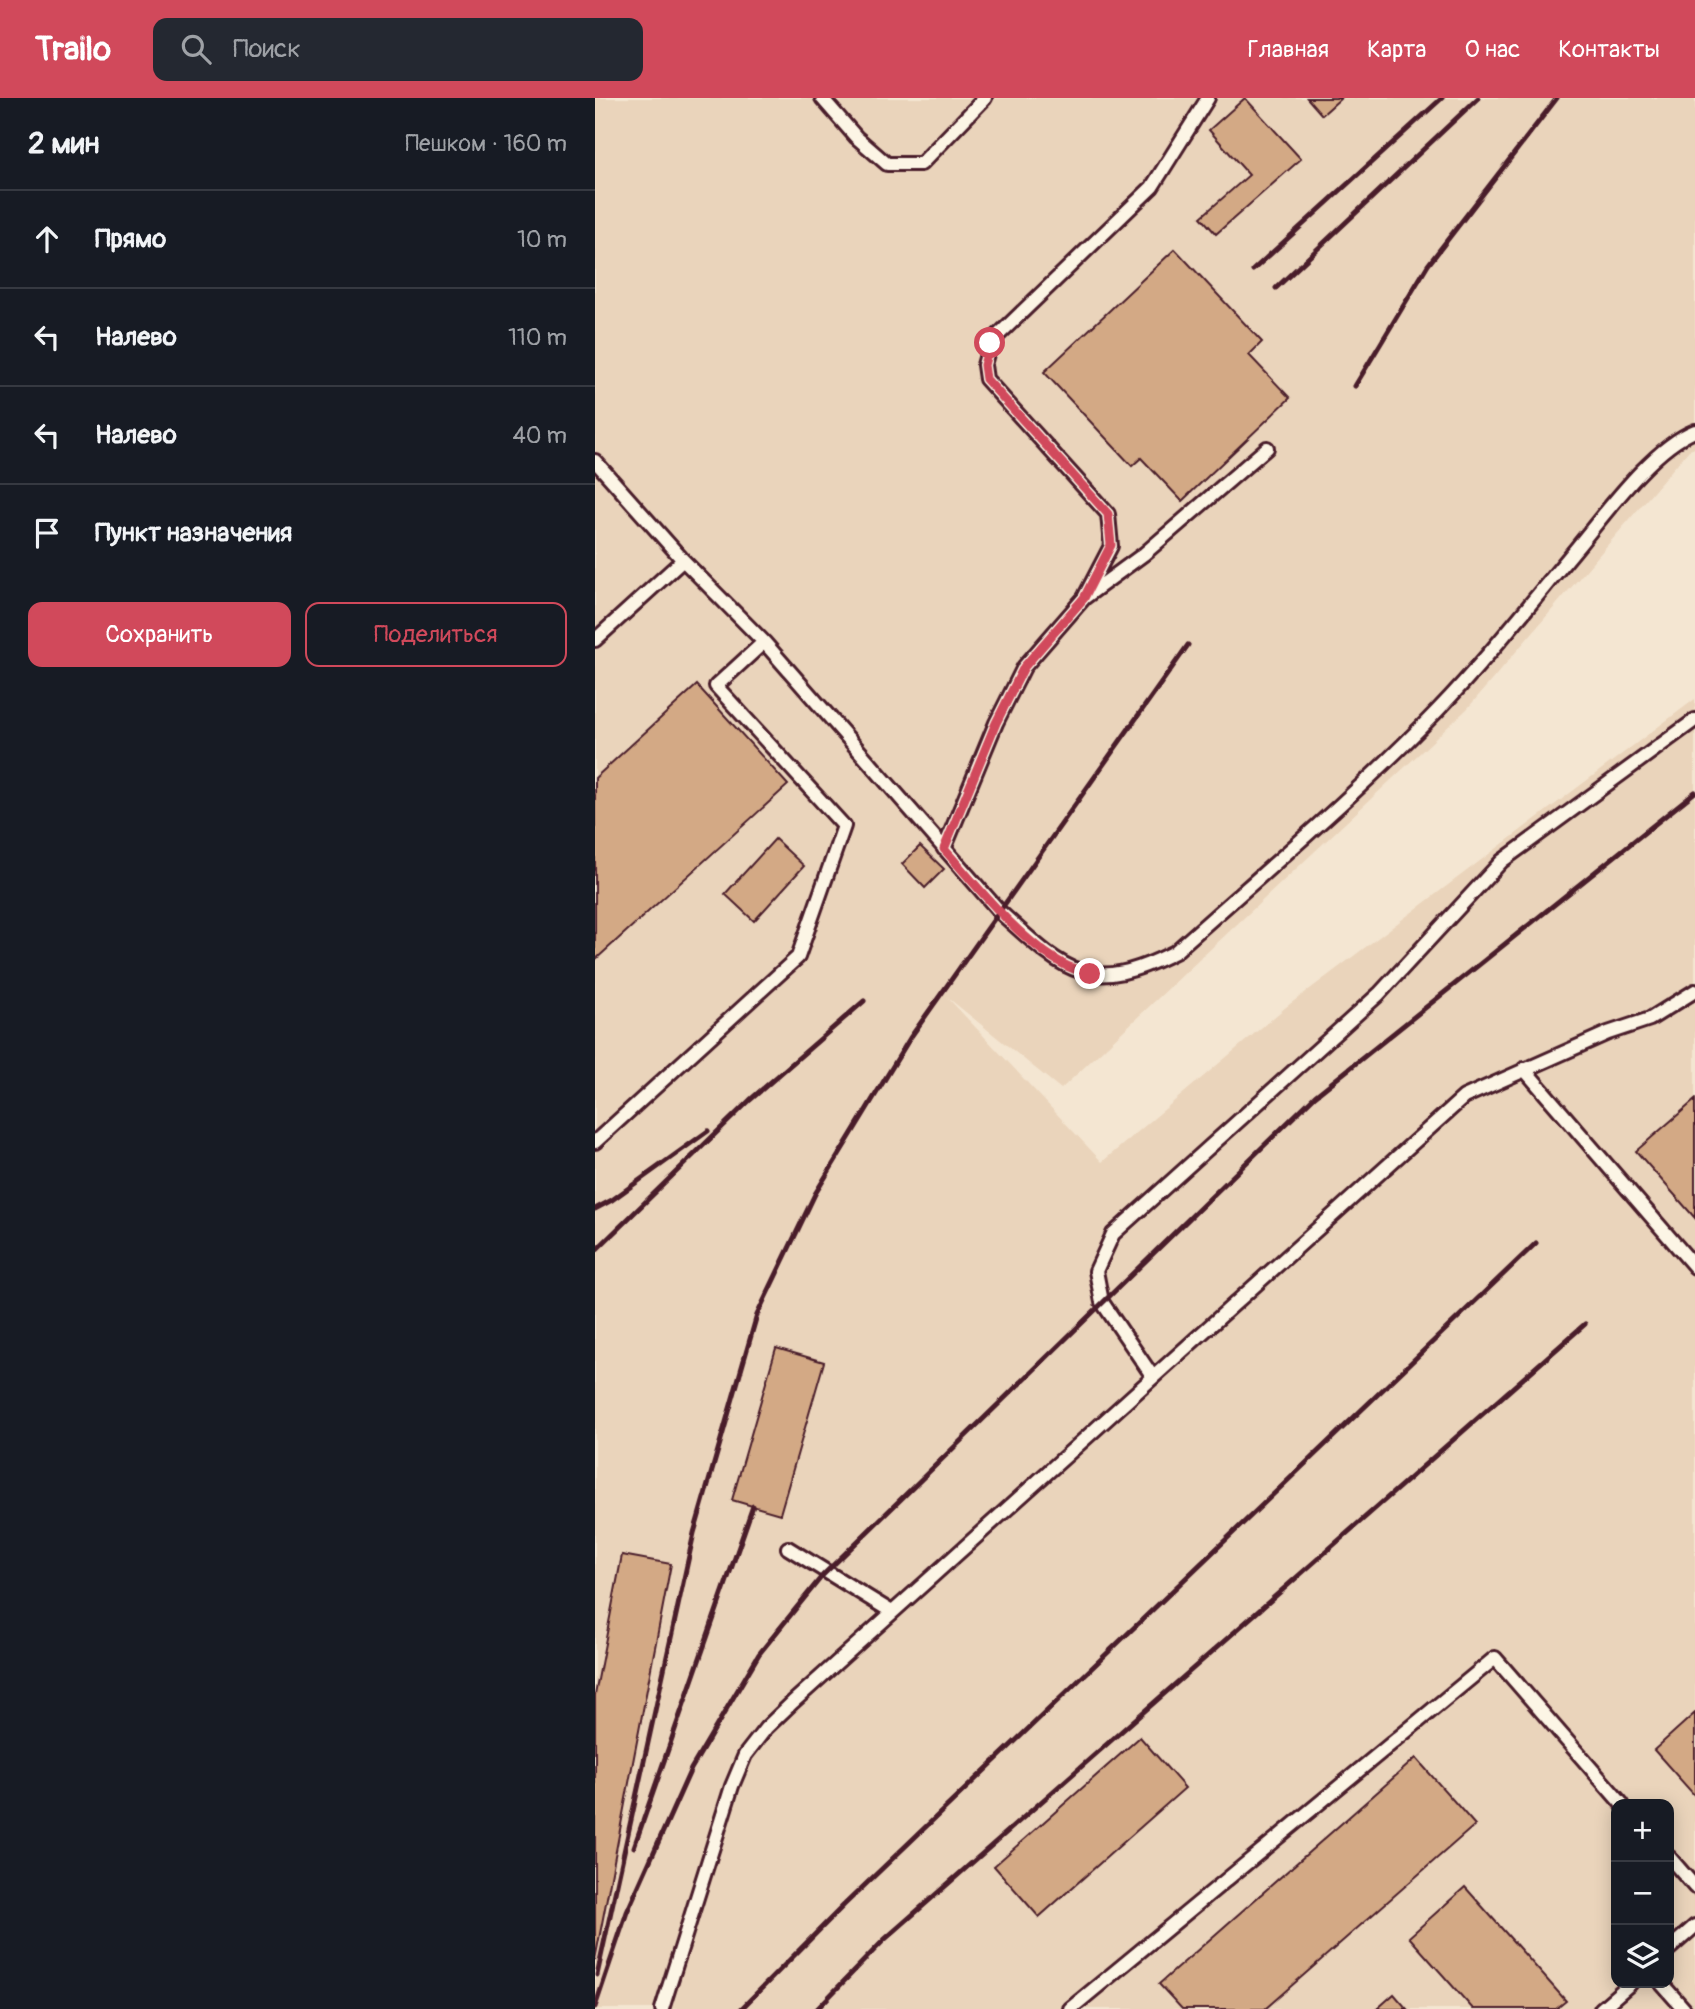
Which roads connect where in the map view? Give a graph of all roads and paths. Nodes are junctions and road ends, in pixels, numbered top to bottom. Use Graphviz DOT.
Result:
graph roads {
  1 [pos="822,98"];
  2 [pos="985,98"];
  3 [pos="1207,98"];
  4 [pos="1695,431"];
  5 [pos="1268,448"];
  6 [pos="595,461"];
  7 [pos="683,560"];
  8 [pos="1084,598"];
  9 [pos="595,640"];
  10 [pos="764,642"];
  11 [pos="1695,720"];
  12 [pos="944,849"];
  13 [pos="1695,991"];
  14 [pos="1524,1069"];
  15 [pos="595,1142"];
  16 [pos="1695,1267"];
  17 [pos="1153,1377"];
  18 [pos="788,1548"];
  19 [pos="892,1612"];
  20 [pos="1618,1799"];
  21 [pos="1673,1862"];
  22 [pos="1695,1887"];
  23 [pos="1695,1926"];
  24 [pos="1674,1945"];
  25 [pos="1625,1988"];
  26 [pos="1665,1988"];
  27 [pos="662,2009"];
  28 [pos="1070,2009"];
  29 [pos="1601,2009"];
  30 [pos="1684,2009"];
  1 -- 2 [label="lane"];
  3 -- 8 [label="lane"];
  4 -- 12 [label="lane"];
  5 -- 8 [label="lane"];
  6 -- 7 [label="lane"];
  7 -- 9 [label="lane"];
  7 -- 10 [label="lane"];
  8 -- 12 [label="lane"];
  10 -- 12 [label="lane"];
  10 -- 15 [label="lane"];
  11 -- 17 [label="lane"];
  13 -- 14 [label="lane"];
  14 -- 16 [label="lane"];
  14 -- 17 [label="lane"];
  17 -- 19 [label="lane"];
  18 -- 19 [label="lane"];
  19 -- 27 [label="lane"];
  20 -- 28 [label="lane"];
  21 -- 22 [label="lane"];
  23 -- 24 [label="lane"];
  25 -- 29 [label="lane"];
  26 -- 30 [label="lane"];
}
